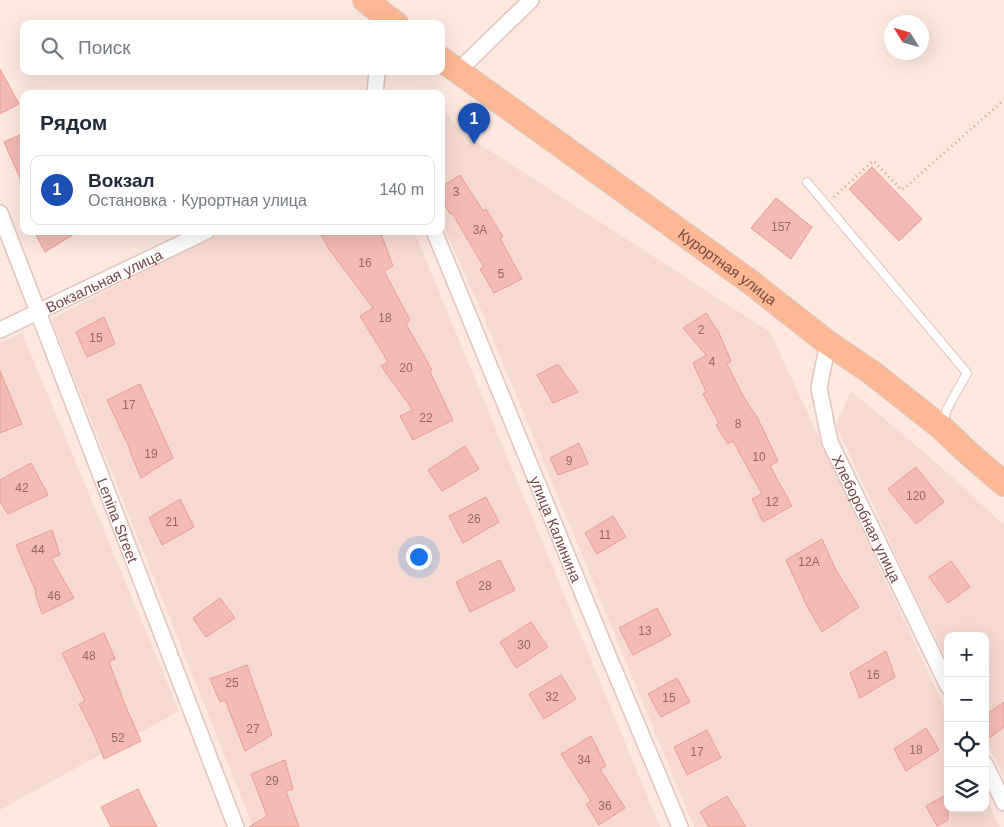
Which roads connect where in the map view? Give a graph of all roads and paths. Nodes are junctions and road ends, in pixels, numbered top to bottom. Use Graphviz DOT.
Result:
graph roads {
  1 [pos="365,0"];
  2 [pos="531,0"];
  3 [pos="391,20"];
  4 [pos="449,65"];
  5 [pos="377,75"];
  6 [pos="375,90"];
  7 [pos="1004,100"];
  8 [pos="807,182"];
  9 [pos="826,204"];
  10 [pos="0,213"];
  11 [pos="199,235"];
  12 [pos="436,235"];
  13 [pos="38,312"];
  14 [pos="0,330"];
  15 [pos="828,343"];
  16 [pos="942,428"];
  17 [pos="1004,484"];
  18 [pos="944,678"];
  19 [pos="986,767"];
  20 [pos="1004,803"];
  21 [pos="236,827"];
  22 [pos="680,827"];
  1 -- 3 [label="main road"];
  2 -- 4 [label="street"];
  4 -- 15 [label="main road, Курортная улица"];
  5 -- 6 [label="street"];
  7 -- 9 [label="path"];
  8 -- 9 [label="lane"];
  9 -- 16 [label="lane"];
  10 -- 13 [label="street, Lenina Street"];
  11 -- 13 [label="street, Вокзальная улица"];
  12 -- 22 [label="street, улица Калинина"];
  13 -- 14 [label="street, Вокзальная улица"];
  13 -- 21 [label="street, Lenina Street"];
  15 -- 16 [label="main road, Курортная улица"];
  15 -- 18 [label="street, Хлеборобная улица"];
  16 -- 17 [label="main road, Курортная улица"];
  19 -- 20 [label="street"];
}
